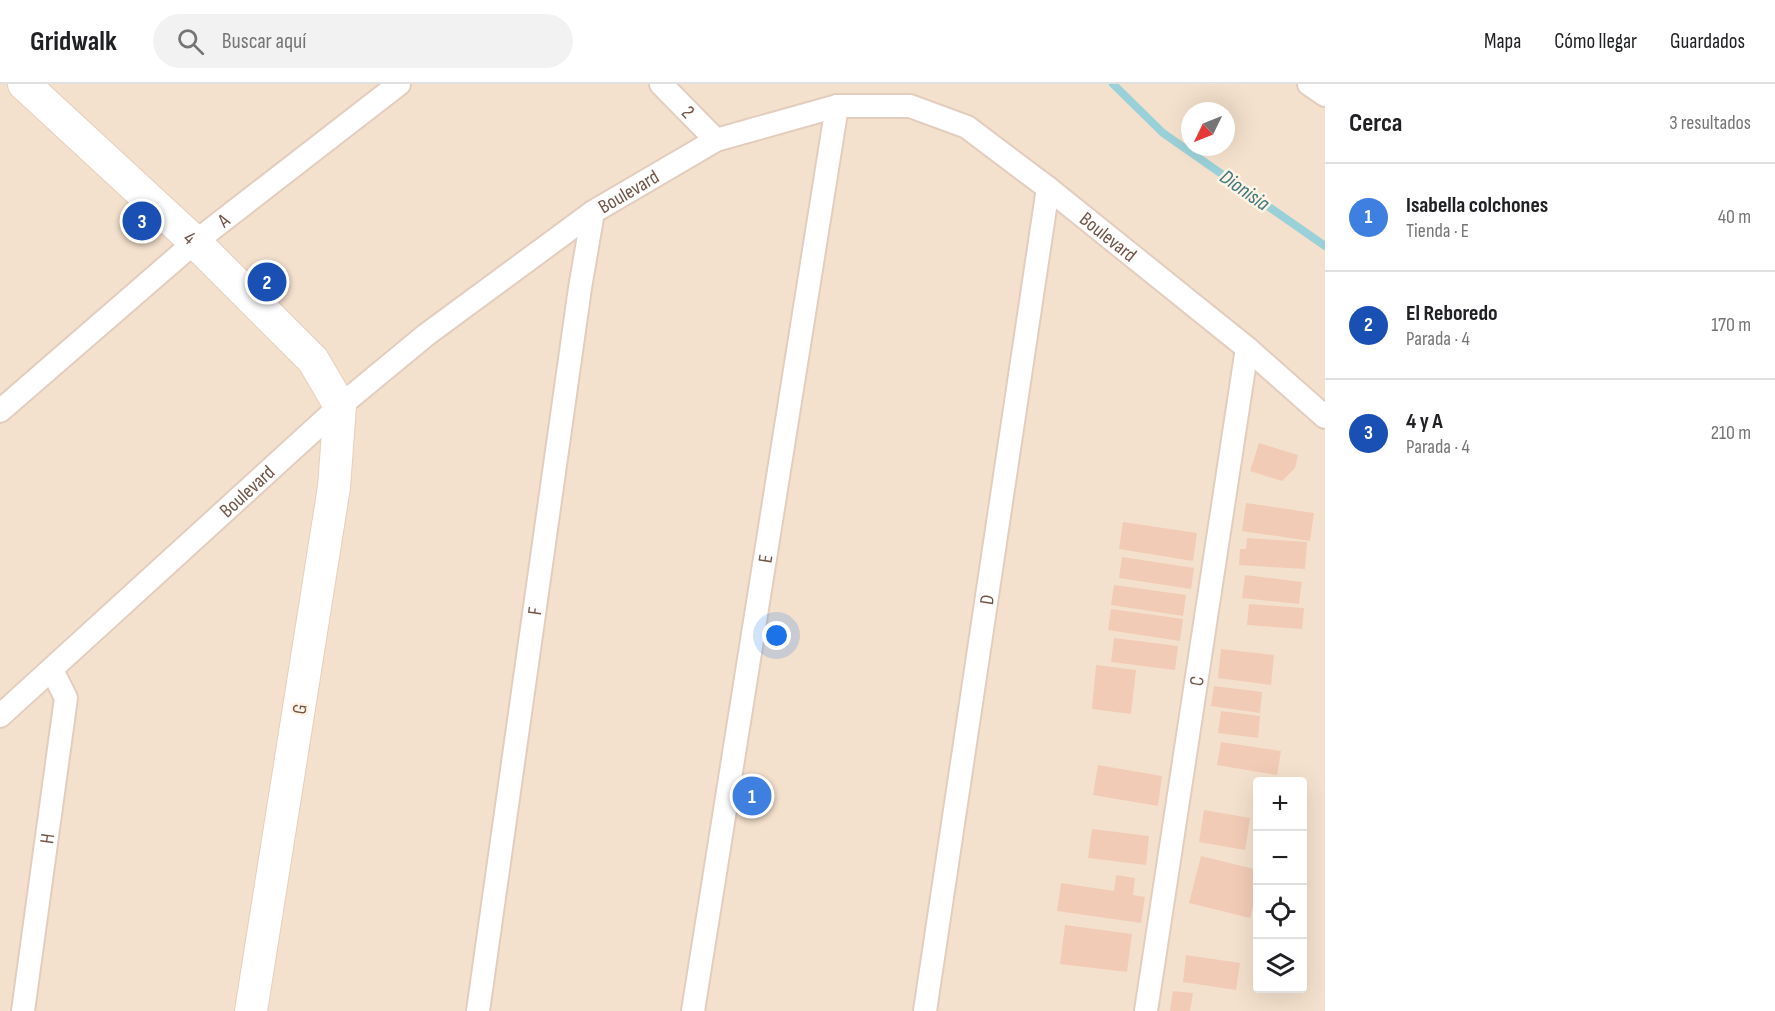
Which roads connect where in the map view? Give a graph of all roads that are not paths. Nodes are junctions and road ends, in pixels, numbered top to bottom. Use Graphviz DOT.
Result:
graph roads {
  1 [pos="24,84"];
  2 [pos="399,84"];
  3 [pos="661,84"];
  4 [pos="1309,84"];
  5 [pos="1325,95"];
  6 [pos="837,106"];
  7 [pos="716,140"];
  8 [pos="1048,188"];
  9 [pos="593,212"];
  10 [pos="195,242"];
  11 [pos="1247,348"];
  12 [pos="340,406"];
  13 [pos="0,411"];
  14 [pos="1325,417"];
  15 [pos="51,670"];
  16 [pos="0,716"];
  17 [pos="23,1011"];
  18 [pos="251,1011"];
  19 [pos="478,1011"];
  20 [pos="693,1011"];
  21 [pos="925,1011"];
  22 [pos="1146,1011"];
  1 -- 10 [label="street, 4"];
  2 -- 10 [label="street, A"];
  3 -- 7 [label="street, 2"];
  4 -- 5 [label="street"];
  6 -- 7 [label="street, Boulevard"];
  6 -- 8 [label="street, Boulevard"];
  6 -- 20 [label="street, E"];
  7 -- 9 [label="street, Boulevard"];
  8 -- 11 [label="street, Boulevard"];
  8 -- 21 [label="street, D"];
  9 -- 12 [label="street, Boulevard"];
  9 -- 19 [label="street, F"];
  10 -- 12 [label="street, 4"];
  10 -- 13 [label="street, A"];
  11 -- 14 [label="street, Boulevard"];
  11 -- 22 [label="street, C"];
  12 -- 15 [label="street, Boulevard"];
  12 -- 18 [label="street, G"];
  15 -- 16 [label="street, Boulevard"];
  15 -- 17 [label="street, H"];
}
